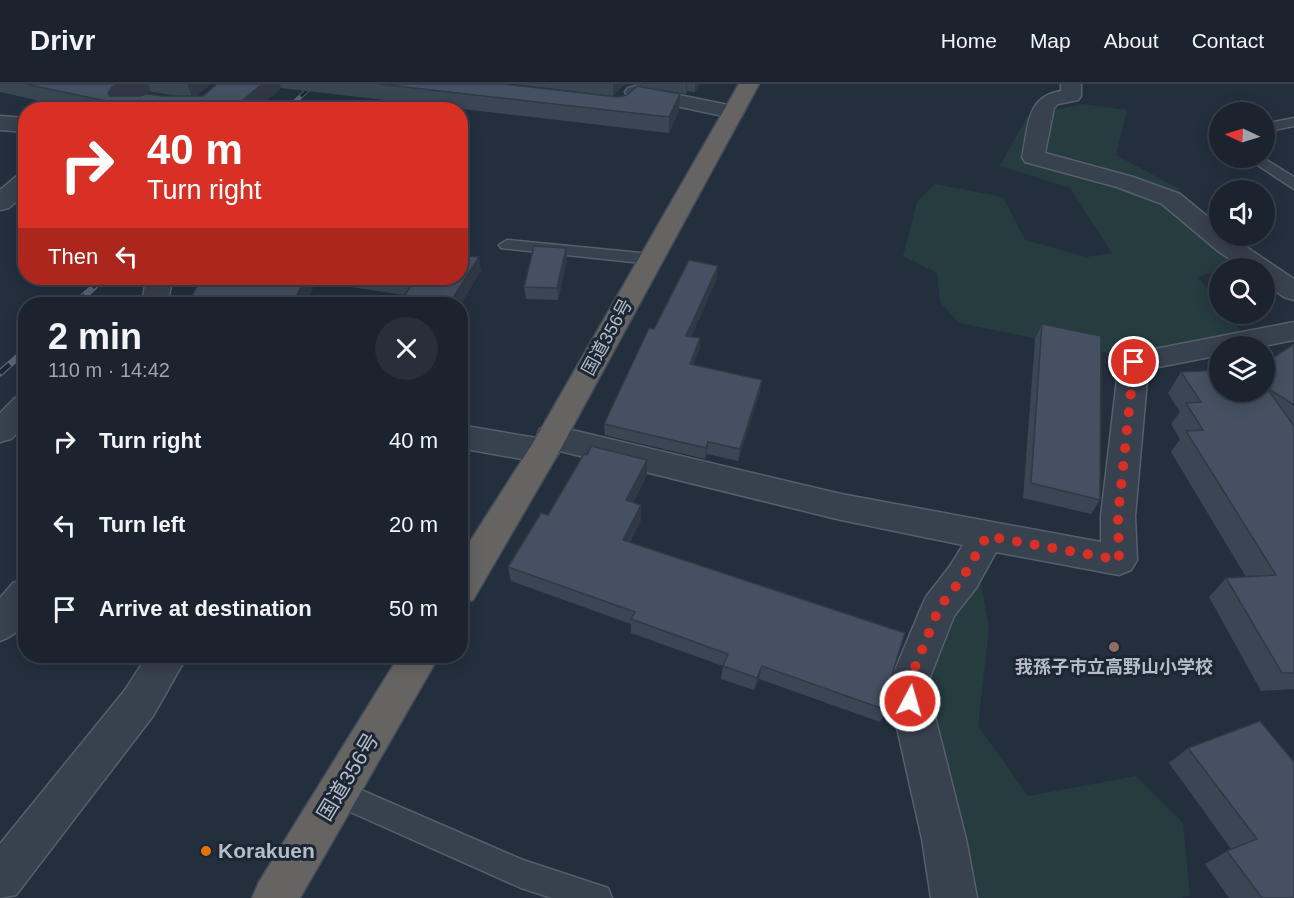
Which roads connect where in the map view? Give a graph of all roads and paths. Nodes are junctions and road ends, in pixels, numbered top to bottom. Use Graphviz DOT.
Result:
graph roads {
  1 [pos="749,84"];
  2 [pos="1071,84"];
  3 [pos="619,105"];
  4 [pos="733,112"];
  5 [pos="1294,122"];
  6 [pos="0,123"];
  7 [pos="18,124"];
  8 [pos="1275,126"];
  9 [pos="1269,168"];
  10 [pos="1294,184"];
  11 [pos="507,245"];
  12 [pos="1245,258"];
  13 [pos="651,259"];
  14 [pos="1275,278"];
  15 [pos="1294,291"];
  16 [pos="1294,331"];
  17 [pos="18,414"];
  18 [pos="0,431"];
  19 [pos="468,437"];
  20 [pos="547,444"];
  21 [pos="987,536"];
  22 [pos="468,576"];
  23 [pos="18,604"];
  24 [pos="0,625"];
  25 [pos="164,663"];
  26 [pos="416,663"];
  27 [pos="338,793"];
  28 [pos="0,879"];
  29 [pos="275,898"];
  30 [pos="598,898"];
  31 [pos="954,898"];
  1 -- 4 [label="highway, 国道356号"];
  2 -- 12 [label="street"];
  3 -- 4 [label="street"];
  4 -- 13 [label="highway, 国道356号"];
  5 -- 8 [label="lane"];
  6 -- 7 [label="street"];
  9 -- 10 [label="lane"];
  11 -- 13 [label="lane"];
  13 -- 20 [label="highway, 国道356号"];
  14 -- 15 [label="street"];
  16 -- 21 [label="street"];
  17 -- 18 [label="street"];
  19 -- 20 [label="street"];
  20 -- 21 [label="street"];
  20 -- 22 [label="highway, 国道356号"];
  21 -- 31 [label="street"];
  23 -- 24 [label="street"];
  25 -- 28 [label="street"];
  26 -- 27 [label="highway, 国道356号"];
  27 -- 29 [label="highway, 国道356号"];
  27 -- 30 [label="lane"];
}
